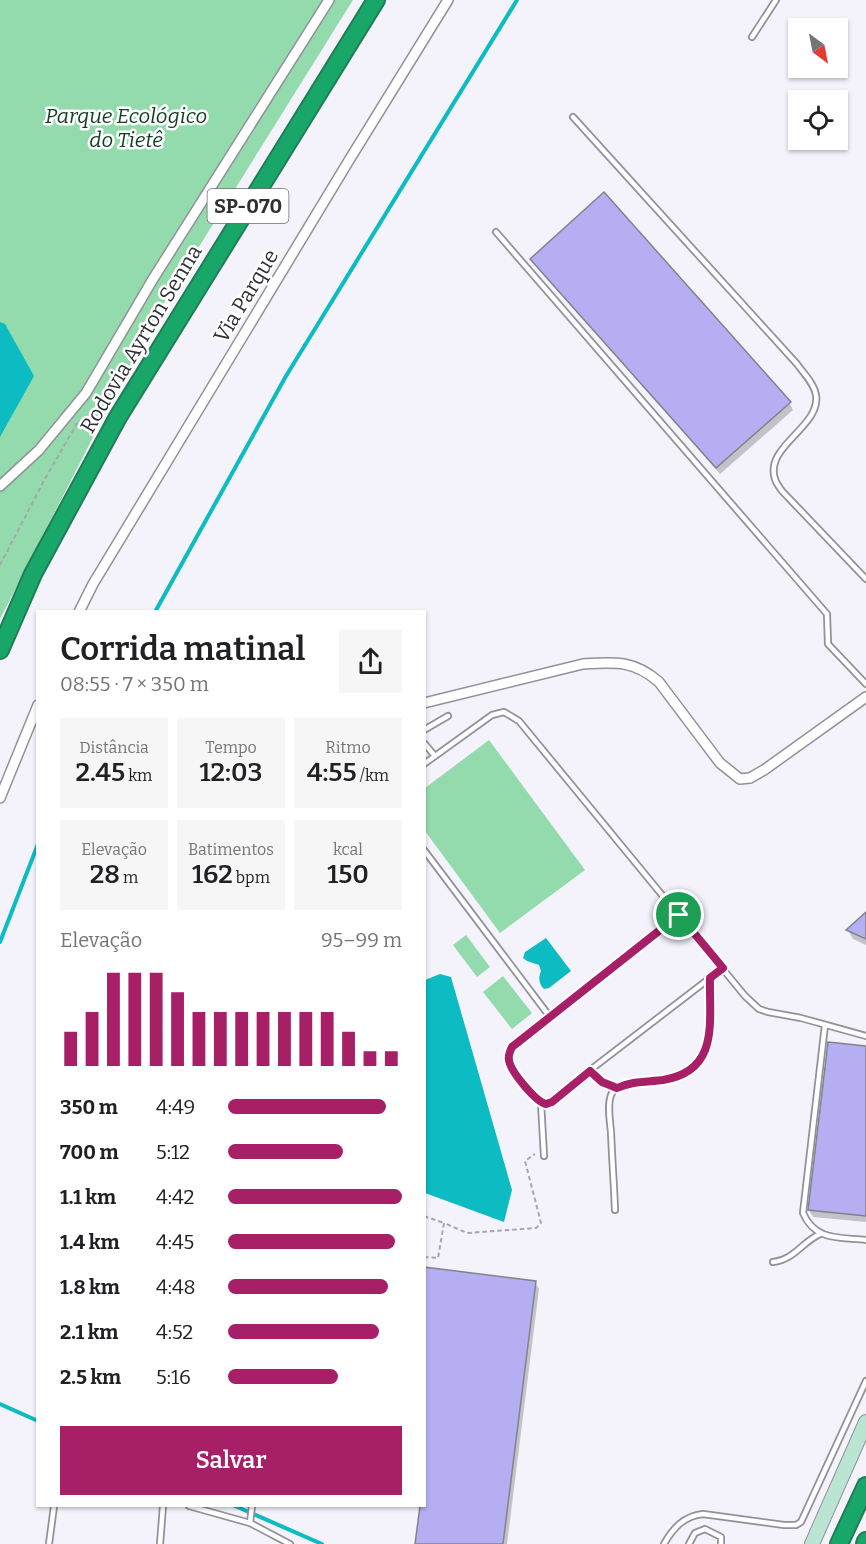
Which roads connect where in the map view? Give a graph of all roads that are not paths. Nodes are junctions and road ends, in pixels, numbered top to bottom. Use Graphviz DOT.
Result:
graph roads {
  1 [pos="329,0"];
  2 [pos="376,0"];
  3 [pos="448,0"];
  4 [pos="776,0"];
  5 [pos="752,37"];
  6 [pos="573,117"];
  7 [pos="496,232"];
  8 [pos="0,486"];
  9 [pos="866,579"];
  10 [pos="80,610"];
  11 [pos="0,650"];
  12 [pos="866,684"];
  13 [pos="866,697"];
  14 [pos="426,703"];
  15 [pos="36,710"];
  16 [pos="448,716"];
  17 [pos="436,723"];
  18 [pos="426,724"];
  19 [pos="426,729"];
  20 [pos="426,745"];
  21 [pos="435,756"];
  22 [pos="426,763"];
  23 [pos="0,798"];
  24 [pos="426,853"];
  25 [pos="679,915"];
  26 [pos="723,968"];
  27 [pos="710,978"];
  28 [pos="550,1017"];
  29 [pos="825,1025"];
  30 [pos="866,1036"];
  31 [pos="590,1071"];
  32 [pos="617,1088"];
  33 [pos="541,1103"];
  34 [pos="544,1153"];
  35 [pos="615,1210"];
  36 [pos="820,1234"];
  37 [pos="866,1240"];
  38 [pos="773,1262"];
  39 [pos="866,1380"];
  40 [pos="866,1422"];
  41 [pos="866,1486"];
  42 [pos="54,1507"];
  43 [pos="163,1507"];
  44 [pos="193,1507"];
  45 [pos="252,1507"];
  46 [pos="250,1523"];
  47 [pos="49,1544"];
  48 [pos="160,1544"];
  49 [pos="290,1544"];
  50 [pos="664,1544"];
  51 [pos="688,1544"];
  52 [pos="721,1544"];
  53 [pos="812,1544"];
  54 [pos="839,1544"];
  1 -- 8 [label="street"];
  2 -- 11 [label="highway, Rodovia Ayrton Senna / SP-070"];
  3 -- 10 [label="street, Via Parque"];
  4 -- 5 [label="lane"];
  6 -- 9 [label="lane"];
  7 -- 12 [label="lane"];
  13 -- 14 [label="street"];
  15 -- 23 [label="street"];
  16 -- 17 [label="lane"];
  17 -- 18 [label="lane"];
  17 -- 19 [label="lane"];
  20 -- 21 [label="lane"];
  21 -- 22 [label="lane"];
  21 -- 25 [label="lane"];
  24 -- 28 [label="lane"];
  25 -- 26 [label="lane"];
  25 -- 28 [label="lane"];
  26 -- 27 [label="lane"];
  26 -- 29 [label="lane"];
  27 -- 31 [label="lane"];
  27 -- 32 [label="lane"];
  28 -- 33 [label="lane"];
  29 -- 30 [label="lane"];
  29 -- 36 [label="lane"];
  31 -- 32 [label="lane"];
  31 -- 33 [label="lane"];
  32 -- 35 [label="lane"];
  33 -- 34 [label="lane"];
  36 -- 37 [label="lane"];
  36 -- 38 [label="lane"];
  39 -- 50 [label="lane"];
  40 -- 53 [label="main road"];
  41 -- 54 [label="highway"];
  42 -- 47 [label="lane"];
  43 -- 48 [label="lane"];
  44 -- 46 [label="lane"];
  45 -- 46 [label="lane"];
  46 -- 49 [label="lane"];
  51 -- 52 [label="lane"];
}
